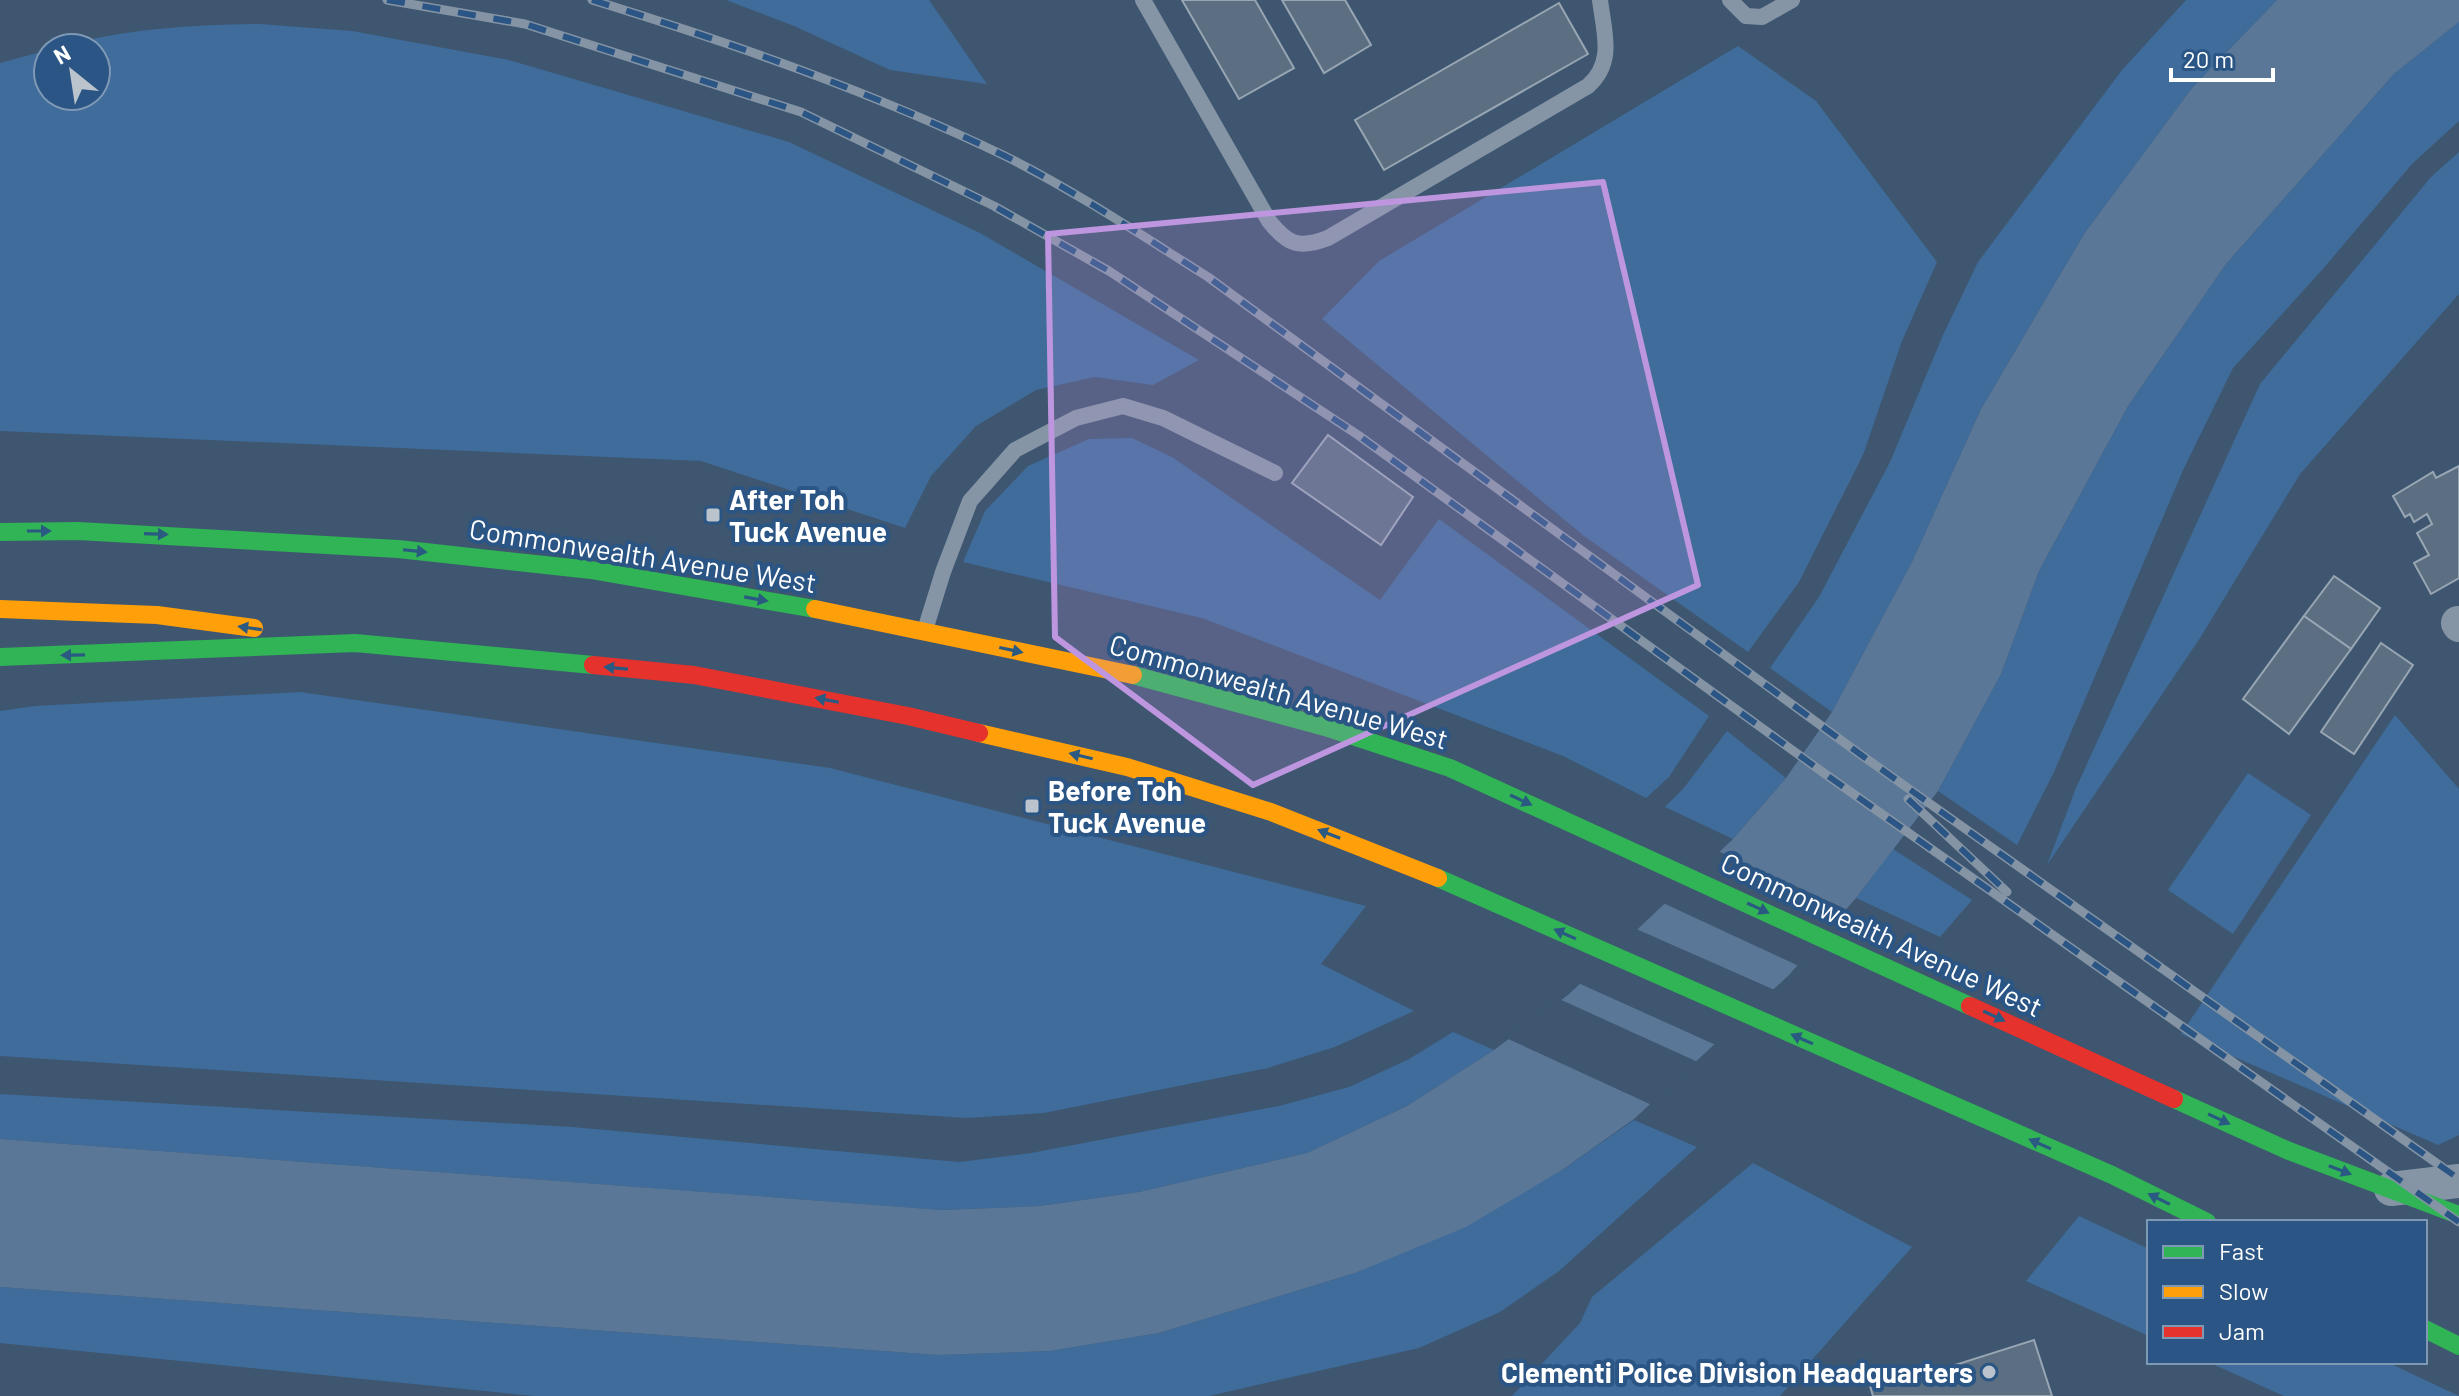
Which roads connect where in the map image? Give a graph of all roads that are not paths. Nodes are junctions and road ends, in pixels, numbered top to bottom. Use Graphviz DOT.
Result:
graph roads {
  1 [pos="1143,0"];
  2 [pos="1600,0"];
  3 [pos="1730,0"];
  4 [pos="1792,0"];
  5 [pos="1275,473"];
  6 [pos="0,532"];
  7 [pos="0,609"];
  8 [pos="925,632"];
  9 [pos="355,643"];
  10 [pos="0,657"];
  11 [pos="2459,1181"];
  12 [pos="2391,1189"];
  13 [pos="2459,1215"];
  14 [pos="2203,1220"];
  15 [pos="2427,1330"];
  16 [pos="2459,1346"];
  1 -- 2 [label="lane"];
  3 -- 4 [label="lane"];
  5 -- 8 [label="lane"];
  6 -- 8 [label="main road, Commonwealth Avenue West, one-way"];
  9 -- 7 [label="main road, one-way"];
  8 -- 12 [label="main road, Commonwealth Avenue West, one-way"];
  9 -- 10 [label="main road, one-way"];
  14 -- 9 [label="main road, one-way"];
  11 -- 12 [label="street"];
  12 -- 13 [label="main road, Commonwealth Avenue West"];
  15 -- 16 [label="main road"];
}
